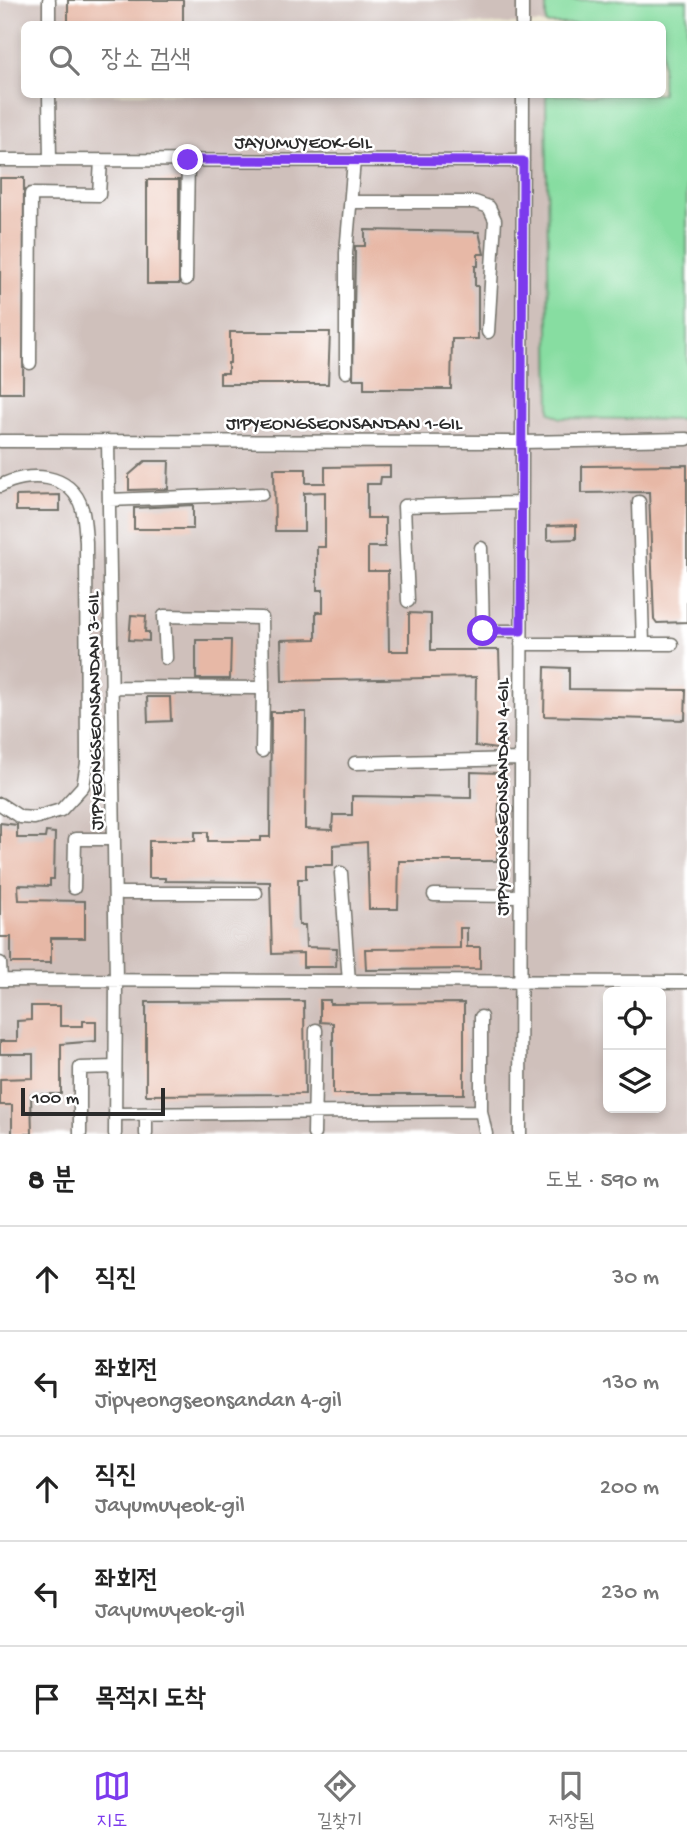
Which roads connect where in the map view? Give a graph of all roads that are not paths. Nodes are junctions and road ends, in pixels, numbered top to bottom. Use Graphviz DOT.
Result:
graph roads {
  1 [pos="49,0"];
  2 [pos="522,0"];
  3 [pos="49,21"];
  4 [pos="522,21"];
  5 [pos="49,98"];
  6 [pos="523,98"];
  7 [pos="0,160"];
  8 [pos="50,160"];
  9 [pos="101,160"];
  10 [pos="188,160"];
  11 [pos="354,160"];
  12 [pos="523,161"];
  13 [pos="350,202"];
  14 [pos="186,279"];
  15 [pos="488,332"];
  16 [pos="30,363"];
  17 [pos="346,372"];
  18 [pos="687,439"];
  19 [pos="0,441"];
  20 [pos="108,441"];
  21 [pos="521,442"];
  22 [pos="0,486"];
  23 [pos="262,494"];
  24 [pos="108,500"];
  25 [pos="639,502"];
  26 [pos="521,503"];
  27 [pos="481,548"];
  28 [pos="408,601"];
  29 [pos="521,631"];
  30 [pos="521,645"];
  31 [pos="643,645"];
  32 [pos="672,645"];
  33 [pos="166,658"];
  34 [pos="111,687"];
  35 [pos="263,688"];
  36 [pos="262,751"];
  37 [pos="520,759"];
  38 [pos="355,763"];
  39 [pos="0,804"];
  40 [pos="114,839"];
  41 [pos="341,873"];
  42 [pos="74,888"];
  43 [pos="115,893"];
  44 [pos="256,893"];
  45 [pos="434,895"];
  46 [pos="520,896"];
  47 [pos="0,963"];
  48 [pos="0,980"];
  49 [pos="116,980"];
  50 [pos="349,982"];
  51 [pos="687,982"];
  52 [pos="519,984"];
  53 [pos="481,1017"];
  54 [pos="316,1030"];
  55 [pos="115,1067"];
  56 [pos="481,1111"];
  57 [pos="115,1114"];
  58 [pos="146,1114"];
  59 [pos="314,1114"];
  60 [pos="80,1134"];
  61 [pos="115,1134"];
  62 [pos="146,1134"];
  63 [pos="314,1134"];
  64 [pos="486,1134"];
  65 [pos="520,1134"];
  1 -- 3 [label="street"];
  2 -- 4 [label="street"];
  5 -- 8 [label="street"];
  6 -- 12 [label="street"];
  7 -- 8 [label="street, JAYUMUYEOK-GIL"];
  8 -- 9 [label="street, JAYUMUYEOK-GIL"];
  9 -- 10 [label="street, JAYUMUYEOK-GIL"];
  9 -- 16 [label="street"];
  10 -- 11 [label="street, JAYUMUYEOK-GIL"];
  10 -- 14 [label="street"];
  11 -- 12 [label="street, JAYUMUYEOK-GIL"];
  11 -- 13 [label="street"];
  12 -- 21 [label="street"];
  13 -- 15 [label="street"];
  13 -- 17 [label="street"];
  18 -- 21 [label="street, JIPYEONGSEONSANDAN 1-GIL"];
  19 -- 20 [label="street, JIPYEONGSEONSANDAN 1-GIL"];
  20 -- 21 [label="street, JIPYEONGSEONSANDAN 1-GIL"];
  20 -- 24 [label="street, JIPYEONGSEONSANDAN 3-GIL"];
  21 -- 26 [label="street, JIPYEONGSEONSANDAN 4-GIL"];
  22 -- 39 [label="street"];
  23 -- 24 [label="street"];
  24 -- 34 [label="street, JIPYEONGSEONSANDAN 3-GIL"];
  25 -- 31 [label="street"];
  26 -- 28 [label="street"];
  26 -- 29 [label="street, JIPYEONGSEONSANDAN 4-GIL"];
  27 -- 29 [label="street"];
  29 -- 30 [label="street, JIPYEONGSEONSANDAN 4-GIL"];
  30 -- 31 [label="street"];
  30 -- 37 [label="street, JIPYEONGSEONSANDAN 4-GIL"];
  31 -- 32 [label="street"];
  33 -- 35 [label="street"];
  34 -- 35 [label="street"];
  34 -- 40 [label="street, JIPYEONGSEONSANDAN 3-GIL"];
  35 -- 36 [label="street"];
  37 -- 38 [label="street"];
  37 -- 46 [label="street, JIPYEONGSEONSANDAN 4-GIL"];
  40 -- 42 [label="street"];
  40 -- 43 [label="street, JIPYEONGSEONSANDAN 3-GIL"];
  41 -- 50 [label="street"];
  43 -- 44 [label="street"];
  43 -- 49 [label="street, JIPYEONGSEONSANDAN 3-GIL"];
  45 -- 46 [label="street"];
  46 -- 52 [label="street, JIPYEONGSEONSANDAN 4-GIL"];
  47 -- 48 [label="street"];
  48 -- 49 [label="street"];
  49 -- 50 [label="street"];
  49 -- 55 [label="street, JIPYEONGSEONSANDAN 3-GIL"];
  50 -- 52 [label="street"];
  51 -- 52 [label="street"];
  52 -- 65 [label="street, JIPYEONGSEONSANDAN 4-GIL"];
  53 -- 56 [label="street"];
  54 -- 59 [label="street"];
  55 -- 57 [label="street, JIPYEONGSEONSANDAN 3-GIL"];
  55 -- 60 [label="street"];
  56 -- 59 [label="street"];
  56 -- 64 [label="street"];
  57 -- 58 [label="street"];
  57 -- 61 [label="street, JIPYEONGSEONSANDAN 3-GIL"];
  58 -- 59 [label="street"];
  58 -- 62 [label="street"];
  59 -- 63 [label="street"];
}
